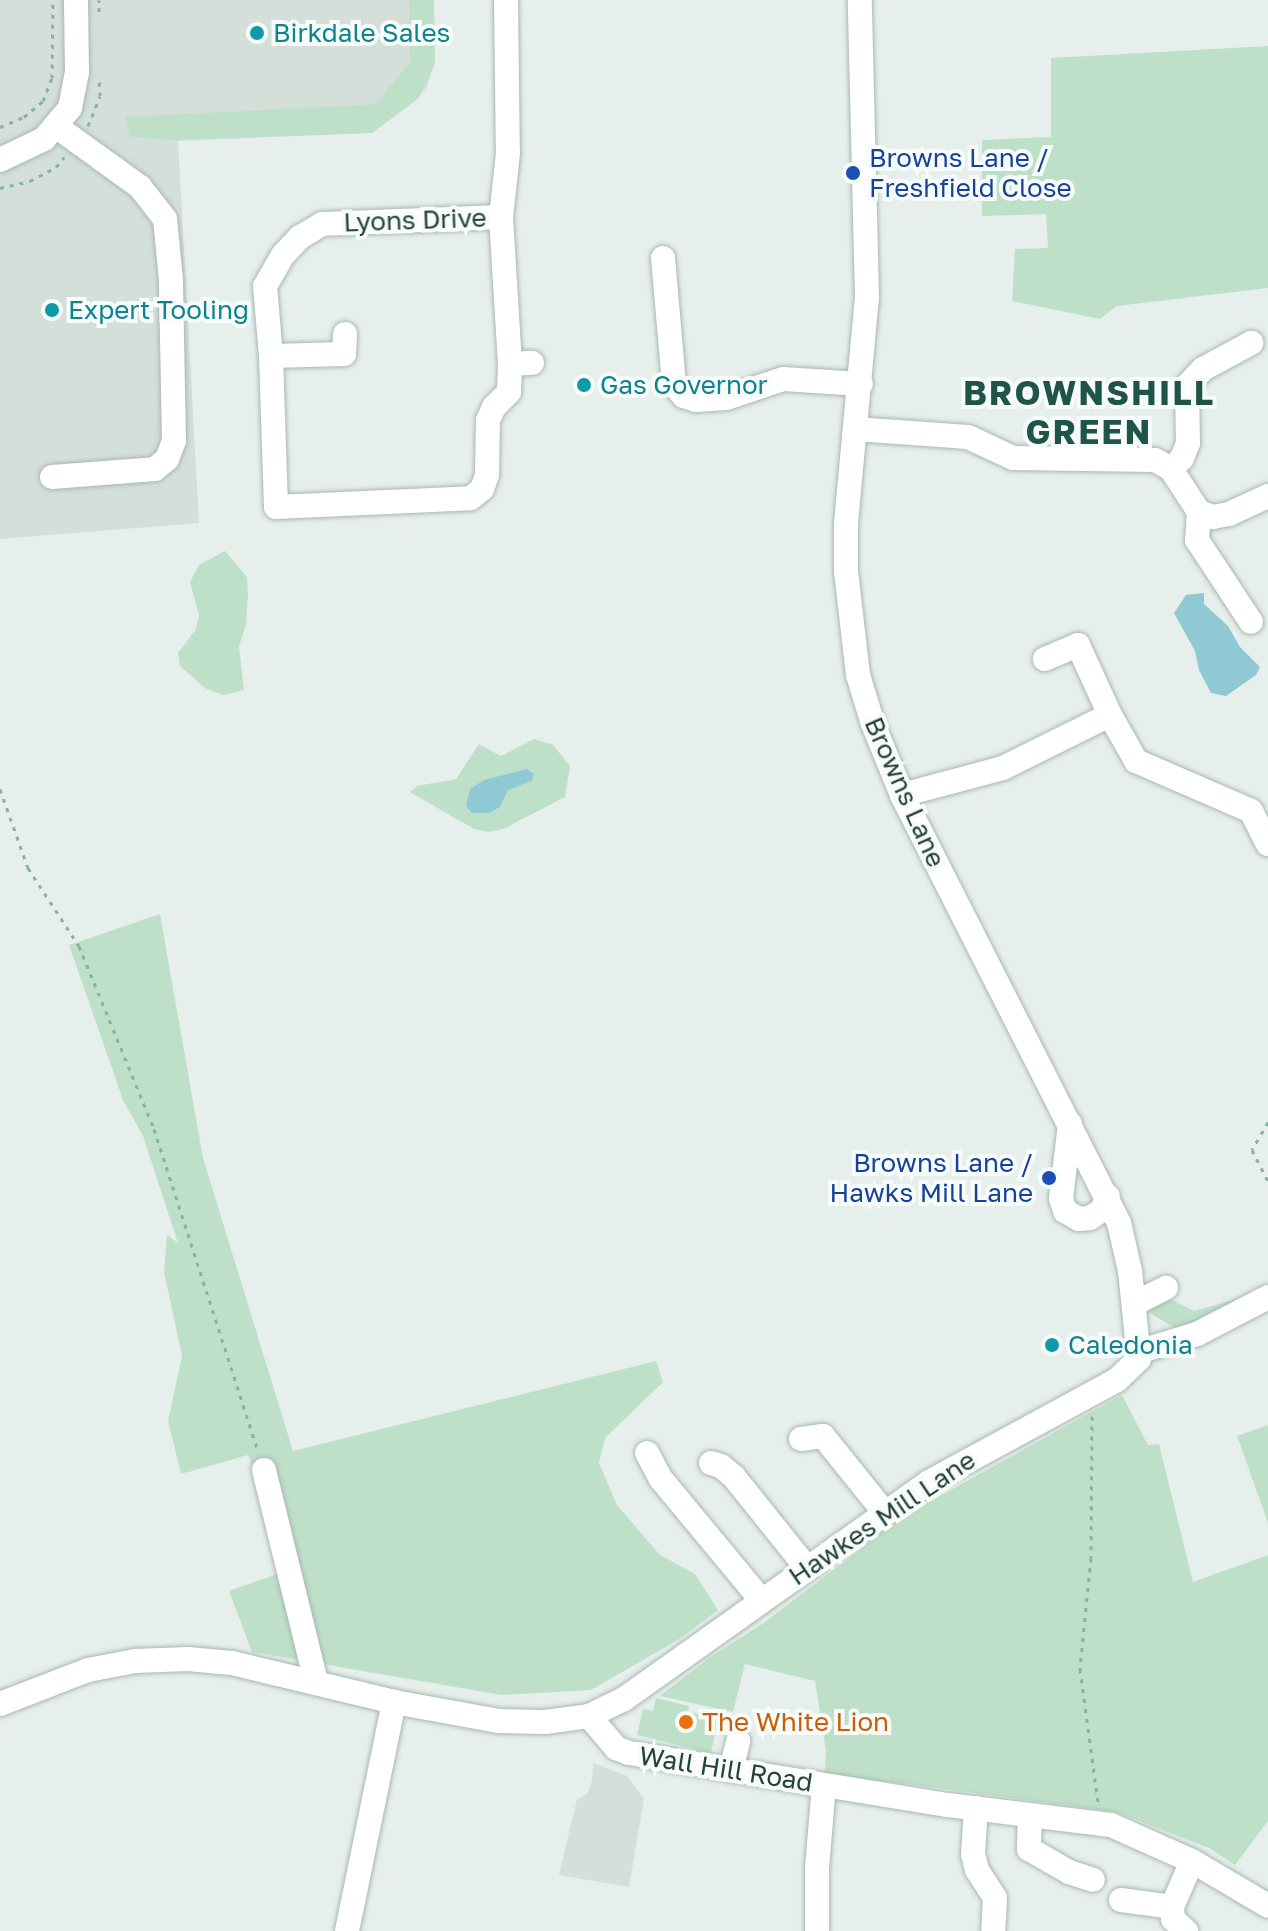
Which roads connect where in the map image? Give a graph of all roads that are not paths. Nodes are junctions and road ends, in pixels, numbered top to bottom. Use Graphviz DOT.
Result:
graph roads {
  1 [pos="76,0"];
  2 [pos="506,0"];
  3 [pos="860,0"];
  4 [pos="57,127"];
  5 [pos="27,150"];
  6 [pos="0,152"];
  7 [pos="0,160"];
  8 [pos="501,217"];
  9 [pos="663,258"];
  10 [pos="1251,343"];
  11 [pos="344,354"];
  12 [pos="271,356"];
  13 [pos="861,384"];
  14 [pos="856,429"];
  15 [pos="1171,469"];
  16 [pos="52,477"];
  17 [pos="1268,496"];
  18 [pos="1199,512"];
  19 [pos="1251,622"];
  20 [pos="1045,659"];
  21 [pos="1110,715"];
  22 [pos="902,795"];
  23 [pos="1268,844"];
  24 [pos="1070,1124"];
  25 [pos="1108,1196"];
  26 [pos="1166,1288"];
  27 [pos="1251,1298"];
  28 [pos="1134,1304"];
  29 [pos="1141,1351"];
  30 [pos="801,1439"];
  31 [pos="647,1453"];
  32 [pos="711,1463"];
  33 [pos="264,1470"];
  34 [pos="884,1512"];
  35 [pos="806,1567"];
  36 [pos="761,1600"];
  37 [pos="316,1682"];
  38 [pos="394,1702"];
  39 [pos="0,1704"];
  40 [pos="589,1716"];
  41 [pos="738,1741"];
  42 [pos="731,1770"];
  43 [pos="824,1785"];
  44 [pos="976,1808"];
  45 [pos="1030,1815"];
  46 [pos="1192,1861"];
  47 [pos="1093,1880"];
  48 [pos="1121,1900"];
  49 [pos="1268,1906"];
  50 [pos="1170,1918"];
  51 [pos="347,1931"];
  52 [pos="817,1931"];
  53 [pos="993,1931"];
  1 -- 4 [label="street"];
  2 -- 8 [label="street, Lyons Drive"];
  3 -- 13 [label="street, Browns Lane"];
  4 -- 5 [label="street"];
  4 -- 16 [label="street"];
  5 -- 6 [label="street"];
  5 -- 7 [label="street"];
  8 -- 12 [label="street, Lyons Drive"];
  8 -- 12 [label="street, Lyons Drive"];
  9 -- 13 [label="street"];
  10 -- 15 [label="street"];
  11 -- 12 [label="street"];
  13 -- 14 [label="street, Browns Lane"];
  14 -- 15 [label="street"];
  14 -- 22 [label="street, Browns Lane"];
  15 -- 18 [label="street"];
  17 -- 18 [label="street"];
  18 -- 19 [label="street"];
  20 -- 21 [label="street"];
  21 -- 22 [label="street"];
  21 -- 23 [label="street"];
  22 -- 24 [label="street, Browns Lane"];
  24 -- 25 [label="street, Browns Lane"];
  24 -- 25 [label="street"];
  25 -- 28 [label="street, Browns Lane"];
  26 -- 28 [label="street"];
  27 -- 29 [label="street"];
  28 -- 29 [label="street, Browns Lane"];
  29 -- 34 [label="street, Hawkes Mill Lane"];
  30 -- 34 [label="street"];
  31 -- 36 [label="street"];
  32 -- 35 [label="street"];
  33 -- 37 [label="street"];
  34 -- 35 [label="street, Hawkes Mill Lane"];
  35 -- 36 [label="street, Hawkes Mill Lane"];
  36 -- 40 [label="street, Hawkes Mill Lane"];
  37 -- 38 [label="street"];
  37 -- 39 [label="street"];
  38 -- 40 [label="street"];
  38 -- 51 [label="street"];
  40 -- 42 [label="street, Wall Hill Road"];
  41 -- 42 [label="street"];
  42 -- 43 [label="street, Wall Hill Road"];
  43 -- 44 [label="street, Wall Hill Road"];
  43 -- 52 [label="street"];
  44 -- 45 [label="street, Wall Hill Road"];
  44 -- 53 [label="street"];
  45 -- 46 [label="street, Wall Hill Road"];
  45 -- 47 [label="street"];
  46 -- 49 [label="street, Wall Hill Road"];
  46 -- 50 [label="street"];
  48 -- 50 [label="street"];
}
